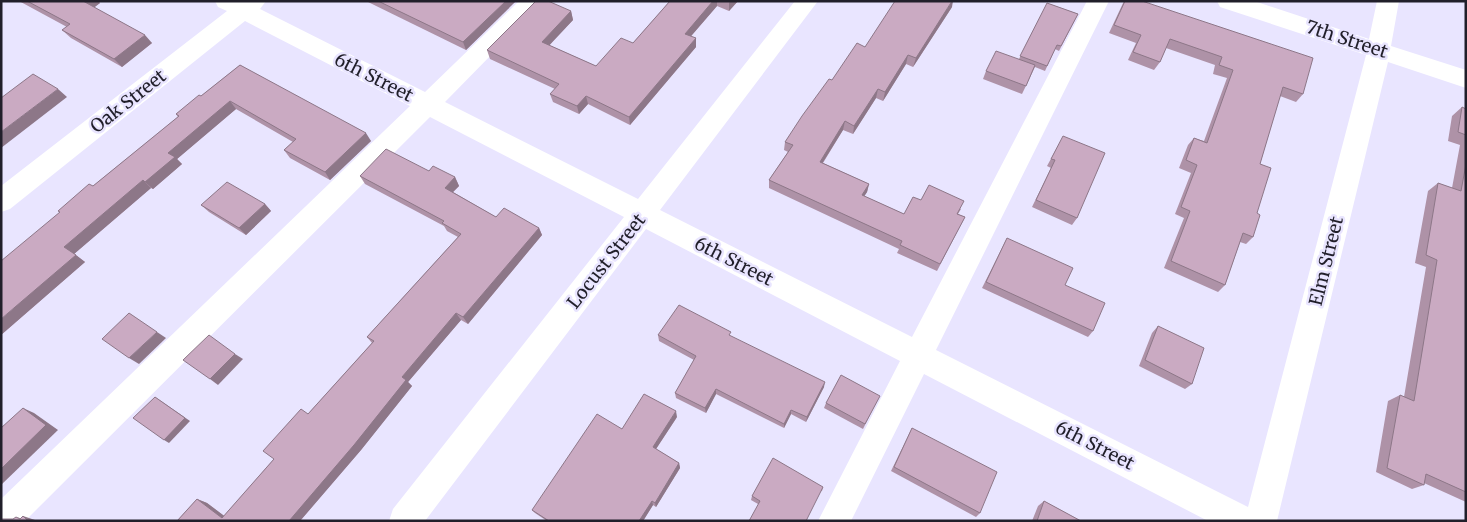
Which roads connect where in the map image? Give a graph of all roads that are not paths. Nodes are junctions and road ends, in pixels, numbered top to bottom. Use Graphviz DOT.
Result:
graph roads {
  1 [pos="533,1"];
  2 [pos="806,1"];
  3 [pos="1098,1"];
  4 [pos="1228,1"];
  5 [pos="1388,1"];
  6 [pos="242,4"];
  7 [pos="1379,50"];
  8 [pos="1466,79"];
  9 [pos="427,104"];
  10 [pos="1,201"];
  11 [pos="642,215"];
  12 [pos="918,355"];
  13 [pos="2,521"];
  14 [pos="405,521"];
  15 [pos="834,521"];
  16 [pos="1242,521"];
  17 [pos="1261,521"];
  1 -- 9 [label="street"];
  2 -- 11 [label="street, Locust Street"];
  3 -- 12 [label="street"];
  4 -- 7 [label="street, 7th Street"];
  5 -- 7 [label="street, Elm Street"];
  6 -- 9 [label="street, 6th Street"];
  6 -- 10 [label="street, Oak Street"];
  7 -- 8 [label="street, 7th Street"];
  7 -- 17 [label="street, Elm Street"];
  9 -- 11 [label="street, 6th Street"];
  9 -- 13 [label="street"];
  11 -- 12 [label="street, 6th Street"];
  11 -- 14 [label="street, Locust Street"];
  12 -- 15 [label="street"];
  12 -- 16 [label="street, 6th Street"];
}
